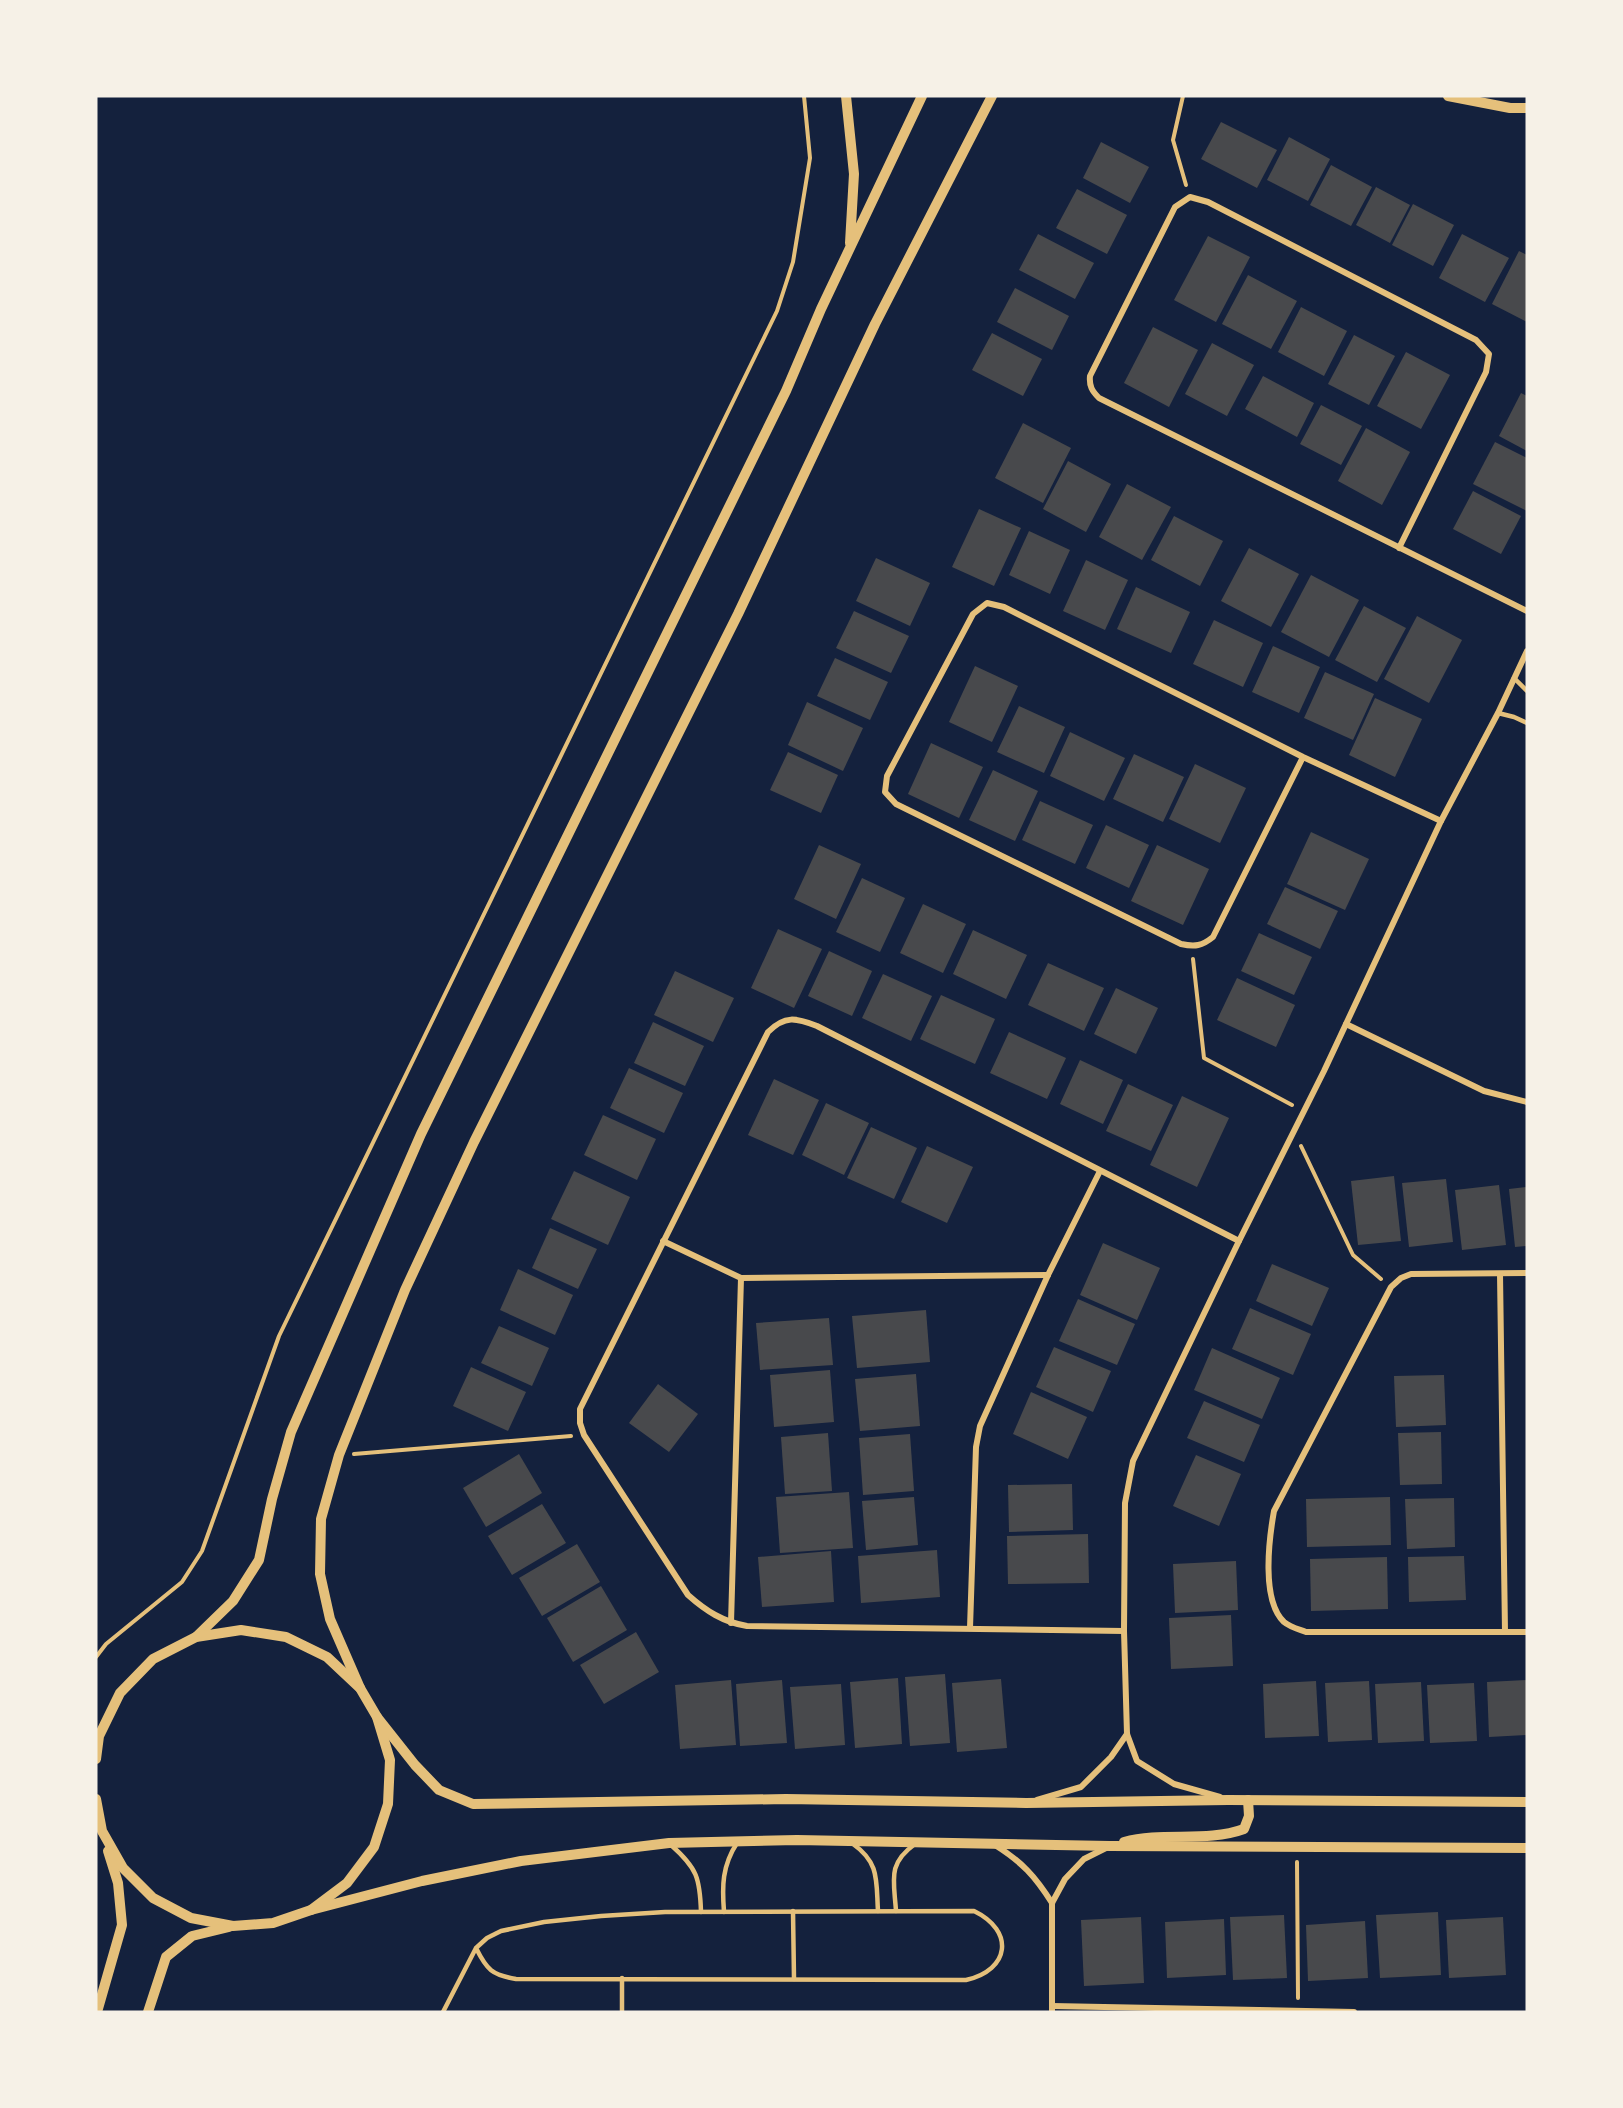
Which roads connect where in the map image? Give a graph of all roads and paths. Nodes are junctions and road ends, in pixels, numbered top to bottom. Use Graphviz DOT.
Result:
graph roads {
  1 [pos="804,96"];
  2 [pos="846,96"];
  3 [pos="922,96"];
  4 [pos="992,96"];
  5 [pos="1184,96"];
  6 [pos="1448,96"];
  7 [pos="1527,108"];
  8 [pos="1190,197"];
  9 [pos="849,249"];
  10 [pos="1399,548"];
  11 [pos="1527,611"];
  12 [pos="1527,651"];
  13 [pos="1513,676"];
  14 [pos="1527,691"];
  15 [pos="1497,713"];
  16 [pos="1527,723"];
  17 [pos="1303,757"];
  18 [pos="1441,820"];
  19 [pos="1191,946"];
  20 [pos="1346,1024"];
  21 [pos="1527,1102"];
  22 [pos="1304,1111"];
  23 [pos="1293,1131"];
  24 [pos="1101,1171"];
  25 [pos="663,1241"];
  26 [pos="1239,1241"];
  27 [pos="1527,1273"];
  28 [pos="1500,1274"];
  29 [pos="1048,1275"];
  30 [pos="741,1278"];
  31 [pos="1391,1287"];
  32 [pos="584,1435"];
  33 [pos="339,1455"];
  34 [pos="731,1623"];
  35 [pos="970,1628"];
  36 [pos="1124,1631"];
  37 [pos="1505,1632"];
  38 [pos="1527,1632"];
  39 [pos="196,1637"];
  40 [pos="96,1657"];
  41 [pos="360,1688"];
  42 [pos="377,1717"];
  43 [pos="1127,1734"];
  44 [pos="96,1759"];
  45 [pos="96,1799"];
  46 [pos="1228,1800"];
  47 [pos="1248,1800"];
  48 [pos="1527,1802"];
  49 [pos="1026,1803"];
  50 [pos="102,1831"];
  51 [pos="739,1840"];
  52 [pos="849,1841"];
  53 [pos="918,1842"];
  54 [pos="669,1843"];
  55 [pos="994,1844"];
  56 [pos="1110,1846"];
  57 [pos="1297,1846"];
  58 [pos="1527,1848"];
  59 [pos="1052,1904"];
  60 [pos="311,1910"];
  61 [pos="793,1911"];
  62 [pos="878,1911"];
  63 [pos="896,1911"];
  64 [pos="702,1912"];
  65 [pos="724,1912"];
  66 [pos="233,1926"];
  67 [pos="476,1948"];
  68 [pos="622,1978"];
  69 [pos="794,1979"];
  70 [pos="1052,2009"];
  71 [pos="97,2012"];
  72 [pos="148,2012"];
  73 [pos="443,2012"];
  74 [pos="622,2012"];
  75 [pos="1284,2012"];
  76 [pos="1298,2012"];
  77 [pos="1354,2012"];
  1 -- 40 [label="path"];
  2 -- 9 [label="street"];
  3 -- 9 [label="street"];
  4 -- 33 [label="street"];
  5 -- 8 [label="path"];
  6 -- 7 [label="street"];
  8 -- 10 [label="street"];
  8 -- 10 [label="street"];
  9 -- 39 [label="street"];
  10 -- 11 [label="street"];
  12 -- 13 [label="street"];
  13 -- 14 [label="lane"];
  13 -- 15 [label="street"];
  15 -- 16 [label="lane"];
  15 -- 18 [label="street"];
  17 -- 18 [label="street"];
  17 -- 19 [label="street"];
  17 -- 19 [label="street"];
  18 -- 20 [label="street"];
  19 -- 22 [label="path"];
  20 -- 21 [label="street"];
  20 -- 22 [label="street"];
  22 -- 23 [label="street"];
  23 -- 26 [label="street"];
  23 -- 31 [label="path"];
  24 -- 25 [label="street"];
  24 -- 26 [label="street"];
  24 -- 29 [label="street"];
  25 -- 30 [label="street"];
  25 -- 32 [label="street"];
  26 -- 36 [label="street"];
  27 -- 28 [label="street"];
  28 -- 31 [label="street"];
  28 -- 37 [label="street"];
  29 -- 30 [label="street"];
  29 -- 35 [label="street"];
  30 -- 34 [label="street"];
  31 -- 37 [label="street"];
  32 -- 33 [label="path"];
  32 -- 34 [label="street"];
  33 -- 41 [label="street"];
  34 -- 35 [label="street"];
  35 -- 36 [label="street"];
  36 -- 43 [label="street"];
  37 -- 38 [label="street"];
  39 -- 41 [label="street"];
  39 -- 44 [label="street"];
  41 -- 42 [label="street"];
  42 -- 49 [label="street"];
  42 -- 60 [label="street"];
  43 -- 46 [label="street"];
  43 -- 49 [label="street"];
  45 -- 50 [label="street"];
  46 -- 47 [label="street"];
  46 -- 49 [label="street"];
  47 -- 48 [label="street"];
  47 -- 56 [label="street"];
  50 -- 66 [label="street"];
  50 -- 71 [label="street"];
  51 -- 52 [label="street"];
  51 -- 54 [label="street"];
  51 -- 65 [label="lane"];
  52 -- 53 [label="street"];
  52 -- 62 [label="lane"];
  53 -- 55 [label="street"];
  53 -- 63 [label="lane"];
  54 -- 60 [label="street"];
  54 -- 64 [label="lane"];
  55 -- 56 [label="street"];
  55 -- 59 [label="street"];
  56 -- 57 [label="street"];
  56 -- 59 [label="street"];
  57 -- 58 [label="street"];
  57 -- 76 [label="path"];
  59 -- 70 [label="street"];
  60 -- 66 [label="street"];
  61 -- 62 [label="lane"];
  61 -- 65 [label="lane"];
  61 -- 69 [label="lane"];
  62 -- 63 [label="lane"];
  63 -- 69 [label="lane"];
  64 -- 65 [label="lane"];
  64 -- 67 [label="lane"];
  66 -- 72 [label="street"];
  67 -- 68 [label="lane"];
  67 -- 73 [label="lane"];
  68 -- 69 [label="lane"];
  68 -- 74 [label="lane"];
  70 -- 75 [label="street"];
  75 -- 76 [label="street"];
  76 -- 77 [label="street"];
}
